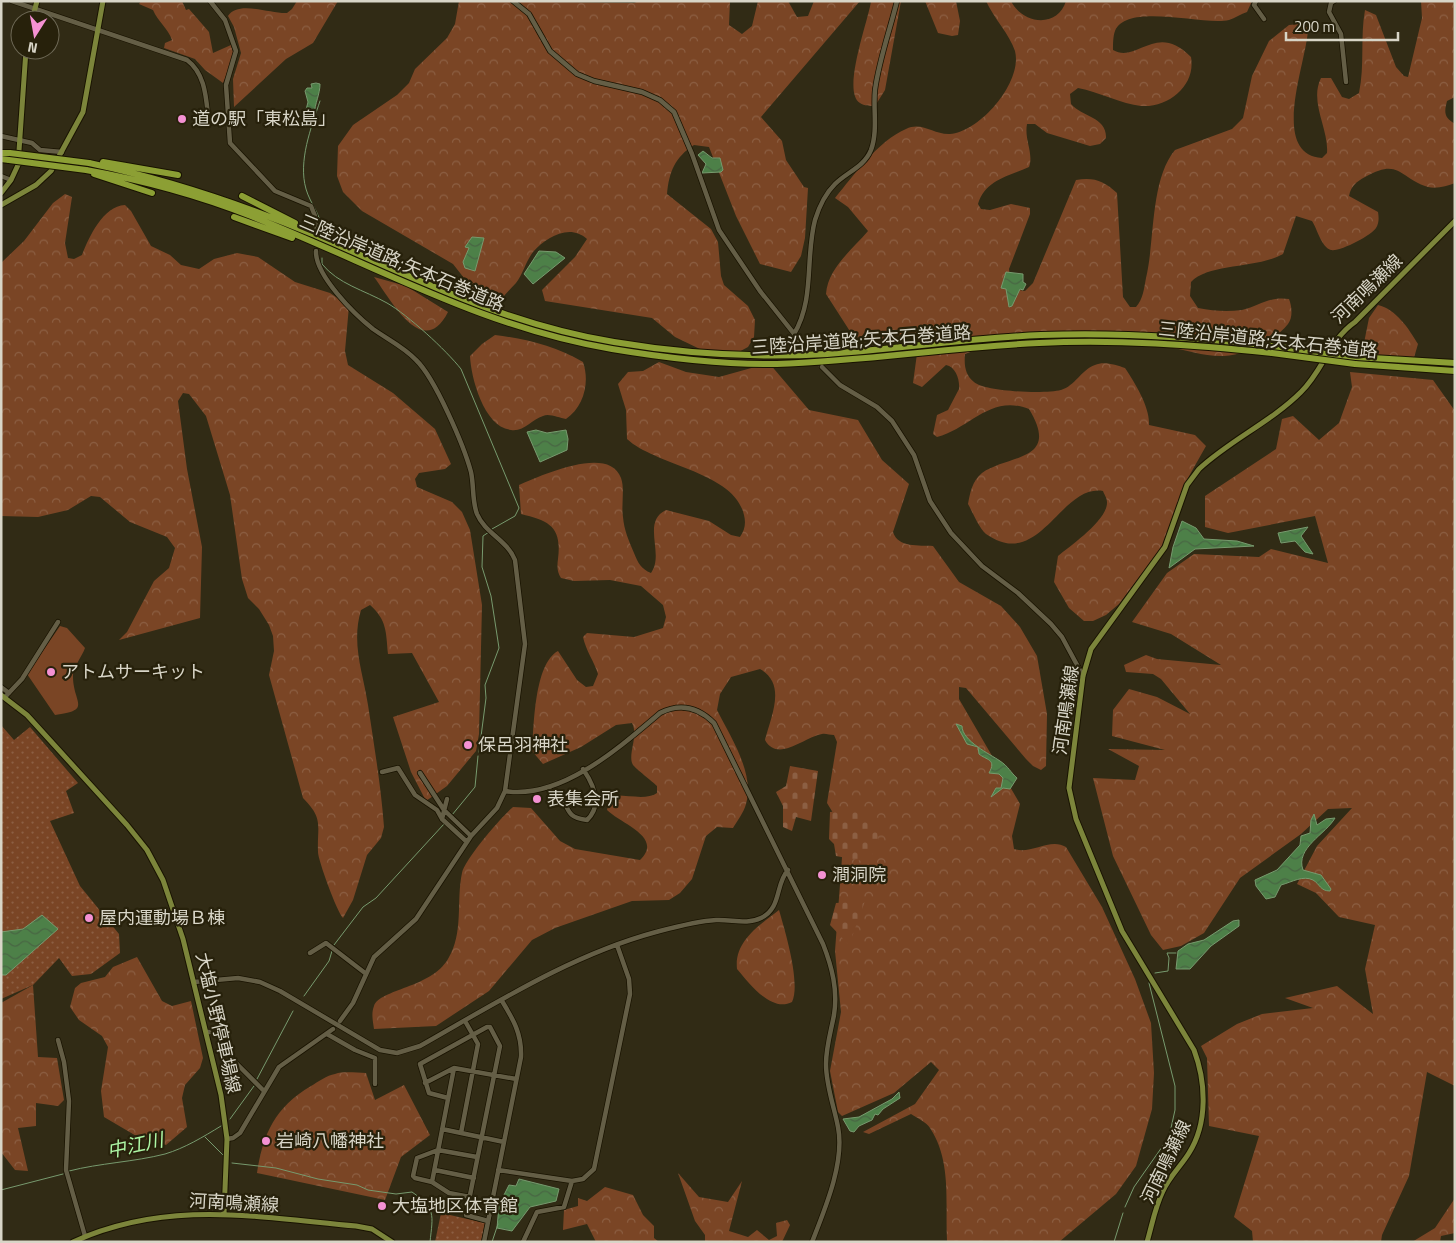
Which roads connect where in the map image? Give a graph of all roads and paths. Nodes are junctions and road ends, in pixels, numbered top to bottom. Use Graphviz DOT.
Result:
graph roads {
  1 [pos="12,1"];
  2 [pos="38,1"];
  3 [pos="103,1"];
  4 [pos="210,1"];
  5 [pos="514,1"];
  6 [pos="897,1"];
  7 [pos="1256,1"];
  8 [pos="1334,1"];
  9 [pos="35,9"];
  10 [pos="1264,19"];
  11 [pos="97,29"];
  12 [pos="25,60"];
  13 [pos="1346,82"];
  14 [pos="209,124"];
  15 [pos="1,136"];
  16 [pos="21,140"];
  17 [pos="62,152"];
  18 [pos="1,153"];
  19 [pos="9,157"];
  20 [pos="1,159"];
  21 [pos="88,164"];
  22 [pos="178,175"];
  23 [pos="1,176"];
  24 [pos="12,180"];
  25 [pos="152,192"];
  26 [pos="1,193"];
  27 [pos="242,196"];
  28 [pos="1,205"];
  29 [pos="234,217"];
  30 [pos="1455,221"];
  31 [pos="314,232"];
  32 [pos="316,251"];
  33 [pos="361,264"];
  34 [pos="439,294"];
  35 [pos="794,334"];
  36 [pos="803,346"];
  37 [pos="1356,360"];
  38 [pos="1455,363"];
  39 [pos="822,367"];
  40 [pos="1455,370"];
  41 [pos="58,622"];
  42 [pos="1083,676"];
  43 [pos="1,687"];
  44 [pos="5,695"];
  45 [pos="583,769"];
  46 [pos="382,772"];
  47 [pos="420,773"];
  48 [pos="549,788"];
  49 [pos="505,791"];
  50 [pos="447,799"];
  51 [pos="446,811"];
  52 [pos="442,819"];
  53 [pos="470,836"];
  54 [pos="467,842"];
  55 [pos="788,870"];
  56 [pos="617,945"];
  57 [pos="310,953"];
  58 [pos="365,973"];
  59 [pos="194,982"];
  60 [pos="502,1001"];
  61 [pos="340,1021"];
  62 [pos="465,1021"];
  63 [pos="333,1029"];
  64 [pos="206,1032"];
  65 [pos="327,1034"];
  66 [pos="473,1034"];
  67 [pos="58,1040"];
  68 [pos="454,1068"];
  69 [pos="473,1070"];
  70 [pos="494,1074"];
  71 [pos="516,1079"];
  72 [pos="425,1083"];
  73 [pos="375,1084"];
  74 [pos="264,1091"];
  75 [pos="448,1098"];
  76 [pos="442,1130"];
  77 [pos="461,1133"];
  78 [pos="482,1137"];
  79 [pos="227,1139"];
  80 [pos="504,1142"];
  81 [pos="438,1150"];
  82 [pos="477,1157"];
  83 [pos="435,1170"];
  84 [pos="498,1170"];
  85 [pos="474,1178"];
  86 [pos="572,1181"];
  87 [pos="432,1182"];
  88 [pos="470,1197"];
  89 [pos="224,1214"];
  90 [pos="488,1222"];
  91 [pos="85,1236"];
  92 [pos="390,1241"];
  93 [pos="73,1242"];
  94 [pos="484,1242"];
  95 [pos="523,1242"];
  96 [pos="812,1242"];
  97 [pos="1147,1242"];
  1 -- 9 [label="street"];
  2 -- 9 [label="main road"];
  3 -- 11 [label="main road"];
  4 -- 31 [label="street"];
  5 -- 35 [label="street"];
  6 -- 35 [label="street"];
  7 -- 10 [label="street"];
  8 -- 13 [label="street"];
  9 -- 11 [label="street"];
  11 -- 14 [label="street"];
  11 -- 17 [label="main road"];
  12 -- 16 [label="main road"];
  15 -- 16 [label="street"];
  16 -- 17 [label="street"];
  16 -- 24 [label="main road"];
  17 -- 28 [label="main road"];
  18 -- 19 [label="highway, 三陸沿岸道路;矢本石巻道路"];
  19 -- 20 [label="highway, 三陸沿岸道路;矢本石巻道路"];
  19 -- 21 [label="highway, 三陸沿岸道路;矢本石巻道路, bridge"];
  19 -- 21 [label="highway, 三陸沿岸道路;矢本石巻道路, bridge"];
  21 -- 22 [label="highway"];
  21 -- 25 [label="highway"];
  21 -- 31 [label="highway, 三陸沿岸道路;矢本石巻道路"];
  21 -- 33 [label="highway, 三陸沿岸道路;矢本石巻道路"];
  23 -- 24 [label="street"];
  24 -- 26 [label="main road"];
  27 -- 31 [label="highway"];
  29 -- 33 [label="highway"];
  30 -- 42 [label="main road, 河南鳴瀬線"];
  31 -- 34 [label="highway, 三陸沿岸道路;矢本石巻道路"];
  32 -- 49 [label="street"];
  33 -- 34 [label="highway, 三陸沿岸道路;矢本石巻道路"];
  34 -- 37 [label="highway, 三陸沿岸道路;矢本石巻道路, bridge"];
  35 -- 36 [label="street"];
  37 -- 38 [label="highway, 三陸沿岸道路;矢本石巻道路"];
  37 -- 40 [label="highway, 三陸沿岸道路;矢本石巻道路"];
  39 -- 42 [label="street"];
  41 -- 44 [label="street"];
  42 -- 97 [label="main road, 河南鳴瀬線"];
  43 -- 44 [label="street"];
  44 -- 59 [label="main road, 大塩小野停車場線"];
  45 -- 48 [label="street"];
  45 -- 48 [label="street"];
  45 -- 55 [label="street"];
  46 -- 52 [label="street"];
  47 -- 51 [label="street"];
  48 -- 49 [label="street"];
  49 -- 53 [label="street"];
  50 -- 51 [label="street"];
  51 -- 52 [label="street"];
  51 -- 53 [label="street"];
  52 -- 54 [label="street"];
  53 -- 54 [label="street"];
  54 -- 58 [label="street"];
  55 -- 56 [label="street"];
  55 -- 96 [label="street"];
  56 -- 60 [label="street"];
  56 -- 86 [label="street"];
  57 -- 58 [label="street"];
  58 -- 61 [label="street"];
  59 -- 62 [label="street"];
  59 -- 64 [label="main road, 大塩小野停車場線"];
  60 -- 62 [label="street"];
  60 -- 71 [label="street"];
  62 -- 66 [label="street"];
  63 -- 65 [label="street"];
  64 -- 74 [label="street"];
  64 -- 79 [label="main road, 大塩小野停車場線"];
  65 -- 73 [label="street"];
  65 -- 74 [label="street"];
  66 -- 69 [label="street"];
  66 -- 70 [label="street"];
  66 -- 72 [label="street"];
  67 -- 91 [label="street"];
  68 -- 69 [label="street"];
  68 -- 72 [label="street"];
  68 -- 75 [label="street"];
  69 -- 70 [label="street"];
  69 -- 77 [label="street"];
  70 -- 71 [label="street"];
  70 -- 78 [label="street"];
  71 -- 80 [label="street"];
  72 -- 75 [label="street"];
  74 -- 79 [label="street"];
  75 -- 76 [label="street"];
  76 -- 77 [label="street"];
  76 -- 81 [label="street"];
  77 -- 78 [label="street"];
  78 -- 80 [label="street"];
  78 -- 82 [label="street"];
  79 -- 89 [label="main road, 大塩小野停車場線"];
  80 -- 84 [label="street"];
  81 -- 82 [label="street"];
  81 -- 83 [label="street"];
  81 -- 87 [label="street"];
  82 -- 85 [label="street"];
  83 -- 85 [label="street"];
  83 -- 87 [label="street"];
  84 -- 86 [label="street"];
  84 -- 90 [label="street"];
  85 -- 88 [label="street"];
  86 -- 95 [label="street"];
  87 -- 88 [label="street"];
  88 -- 90 [label="street"];
  89 -- 91 [label="main road, 河南鳴瀬線"];
  89 -- 92 [label="main road, 河南鳴瀬線"];
  90 -- 94 [label="street"];
  91 -- 93 [label="main road, 河南鳴瀬線"];
}
